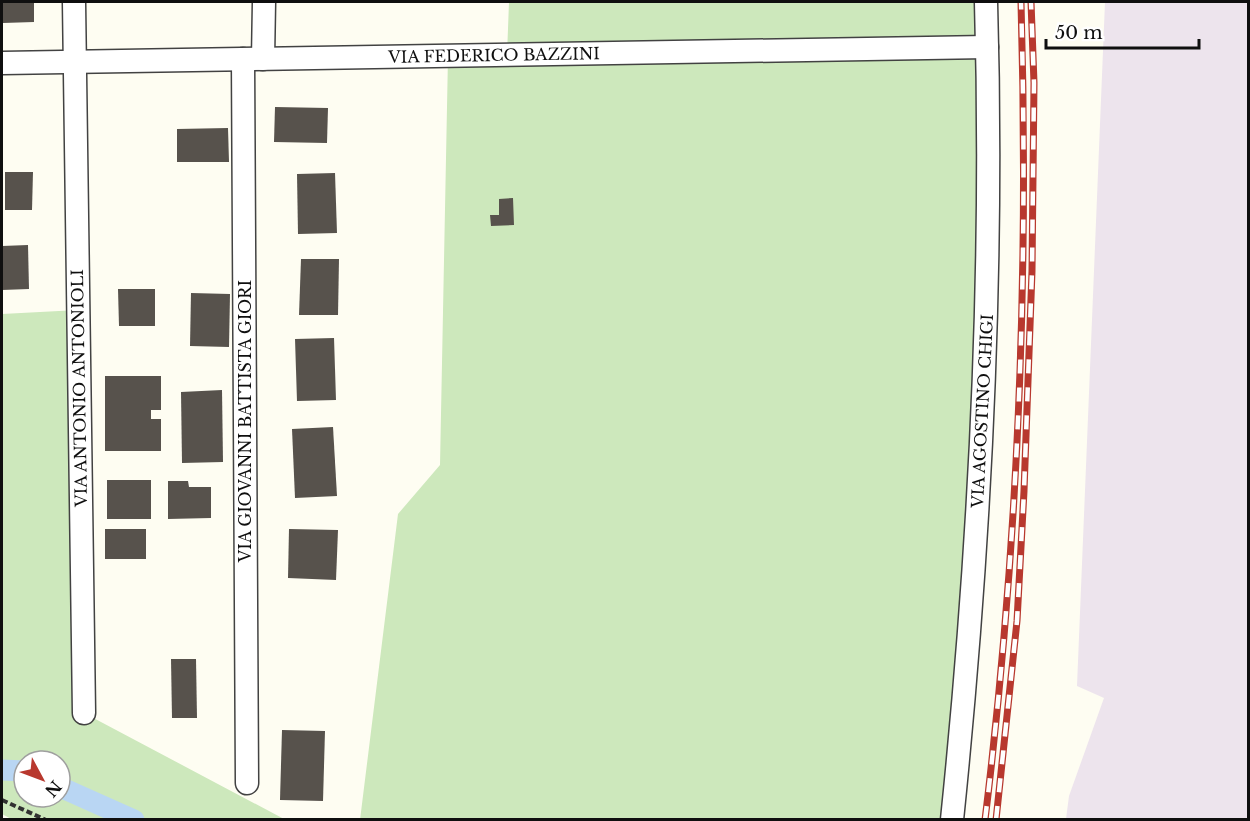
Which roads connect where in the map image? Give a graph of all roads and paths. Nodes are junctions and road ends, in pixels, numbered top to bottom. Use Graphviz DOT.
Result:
graph roads {
  1 [pos="74,2"];
  2 [pos="264,2"];
  3 [pos="986,2"];
  4 [pos="987,47"];
  5 [pos="253,59"];
  6 [pos="2,63"];
  7 [pos="75,63"];
  8 [pos="84,714"];
  9 [pos="247,783"];
  10 [pos="2,800"];
  11 [pos="46,819"];
  12 [pos="952,819"];
  1 -- 7 [label="street, VIA ANTONIO ANTONIOLI"];
  2 -- 5 [label="street, VIA GIOVANNI BATTISTA GIORI"];
  3 -- 4 [label="street, VIA AGOSTINO CHIGI"];
  4 -- 5 [label="street, VIA FEDERICO BAZZINI"];
  4 -- 12 [label="street, VIA AGOSTINO CHIGI"];
  5 -- 7 [label="street, VIA FEDERICO BAZZINI"];
  5 -- 9 [label="street, VIA GIOVANNI BATTISTA GIORI"];
  6 -- 7 [label="street, VIA FEDERICO BAZZINI"];
  7 -- 8 [label="street, VIA ANTONIO ANTONIOLI"];
  10 -- 11 [label="path"];
}
